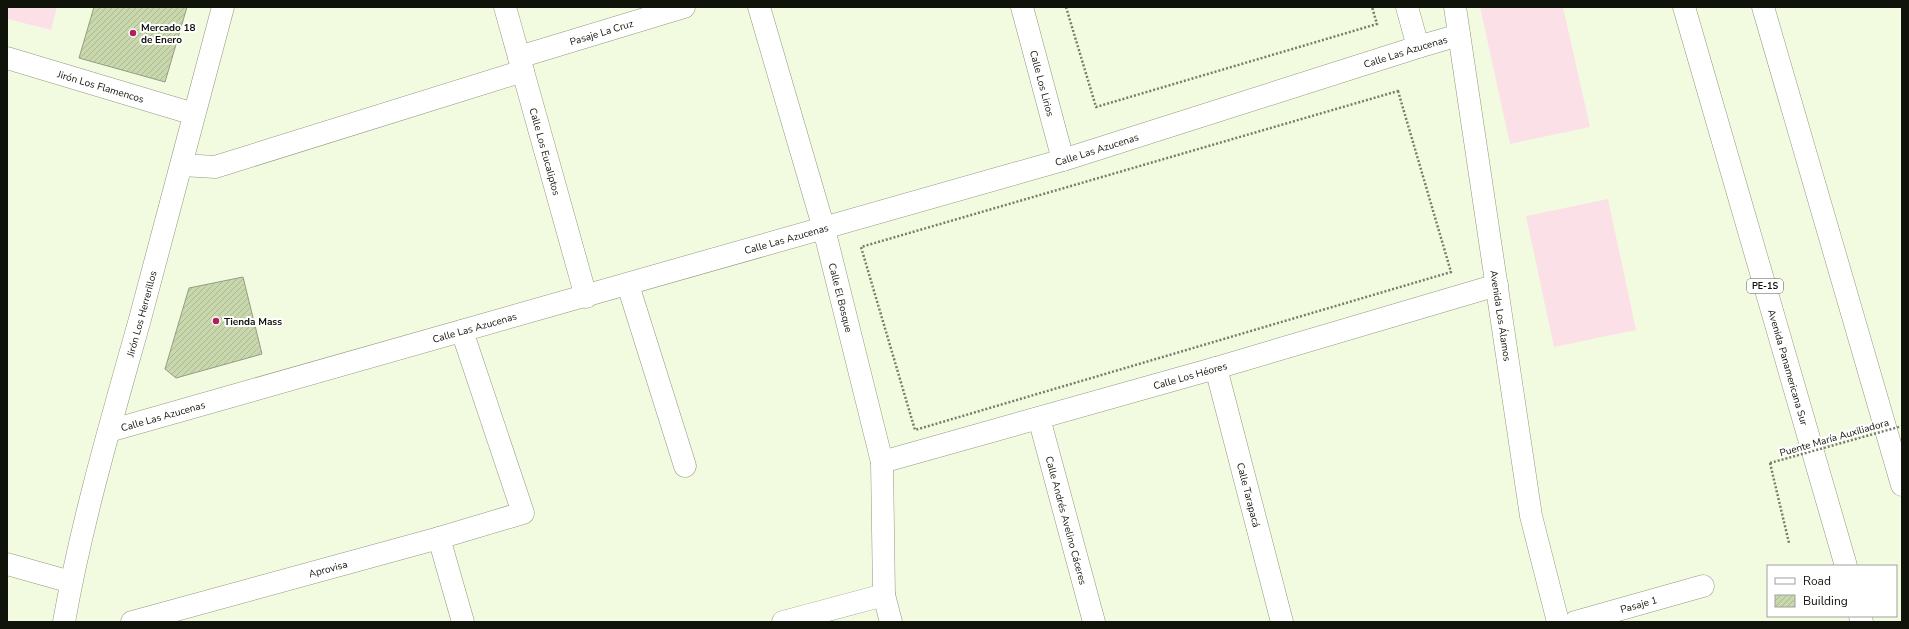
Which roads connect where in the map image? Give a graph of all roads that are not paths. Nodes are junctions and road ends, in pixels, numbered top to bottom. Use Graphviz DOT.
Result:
graph roads {
  1 [pos="223,7"];
  2 [pos="505,7"];
  3 [pos="684,7"];
  4 [pos="759,7"];
  5 [pos="1022,7"];
  6 [pos="1407,7"];
  7 [pos="1455,7"];
  8 [pos="1684,7"];
  9 [pos="1763,7"];
  10 [pos="1459,35"];
  11 [pos="1418,47"];
  12 [pos="7,58"];
  13 [pos="521,64"];
  14 [pos="194,114"];
  15 [pos="1064,160"];
  16 [pos="182,165"];
  17 [pos="824,229"];
  18 [pos="628,285"];
  19 [pos="1497,285"];
  20 [pos="586,297"];
  21 [pos="462,331"];
  22 [pos="1216,368"];
  23 [pos="1039,418"];
  24 [pos="109,431"];
  25 [pos="882,462"];
  26 [pos="685,466"];
  27 [pos="1902,485"];
  28 [pos="439,538"];
  29 [pos="7,564"];
  30 [pos="1846,565"];
  31 [pos="71,582"];
  32 [pos="1703,586"];
  33 [pos="884,595"];
  34 [pos="64,622"];
  35 [pos="132,622"];
  36 [pos="463,622"];
  37 [pos="782,622"];
  38 [pos="890,622"];
  39 [pos="1094,622"];
  40 [pos="1282,622"];
  41 [pos="1558,622"];
  42 [pos="1575,622"];
  1 -- 14 [label="main road, Jirón Los Herrerillos"];
  2 -- 13 [label="main road, Calle Los Eucaliptos"];
  3 -- 13 [label="main road, Pasaje La Cruz"];
  4 -- 17 [label="main road, Calle El Bosque"];
  5 -- 15 [label="main road, Calle Los Lirios"];
  6 -- 11 [label="main road"];
  7 -- 10 [label="main road, Avenida Los Álamos"];
  8 -- 30 [label="main road, Avenida Panamericana Sur / PE-1S"];
  9 -- 27 [label="main road"];
  10 -- 11 [label="main road, Calle Las Azucenas"];
  10 -- 19 [label="main road, Avenida Los Álamos"];
  11 -- 15 [label="main road, Calle Las Azucenas"];
  12 -- 14 [label="main road, Jirón Los Flamencos"];
  13 -- 16 [label="main road, Pasaje La Cruz"];
  13 -- 20 [label="main road, Calle Los Eucaliptos"];
  14 -- 16 [label="main road, Jirón Los Herrerillos"];
  15 -- 17 [label="main road, Calle Las Azucenas"];
  16 -- 24 [label="main road, Jirón Los Herrerillos"];
  17 -- 18 [label="main road, Calle Las Azucenas"];
  17 -- 25 [label="main road, Calle El Bosque"];
  18 -- 20 [label="main road, Calle Las Azucenas"];
  18 -- 26 [label="main road"];
  19 -- 22 [label="main road, Calle Los Héores"];
  19 -- 41 [label="main road, Avenida Los Álamos"];
  20 -- 21 [label="main road, Calle Las Azucenas"];
  21 -- 24 [label="main road, Calle Las Azucenas"];
  21 -- 28 [label="main road, Aprovisa"];
  22 -- 23 [label="main road, Calle Los Héores"];
  22 -- 40 [label="main road, Calle Tarapacá"];
  23 -- 25 [label="main road, Calle Los Héores"];
  23 -- 39 [label="main road, Calle Andrés Avelino Cáceres"];
  24 -- 31 [label="main road, Jirón Los Herrerillos"];
  25 -- 33 [label="main road, Calle El Bosque"];
  28 -- 35 [label="main road, Aprovisa"];
  28 -- 36 [label="main road"];
  29 -- 31 [label="main road"];
  31 -- 34 [label="main road, Jirón Los Herrerillos"];
  32 -- 42 [label="main road, Pasaje 1"];
  33 -- 37 [label="main road"];
  33 -- 38 [label="main road, Calle El Bosque"];
}
